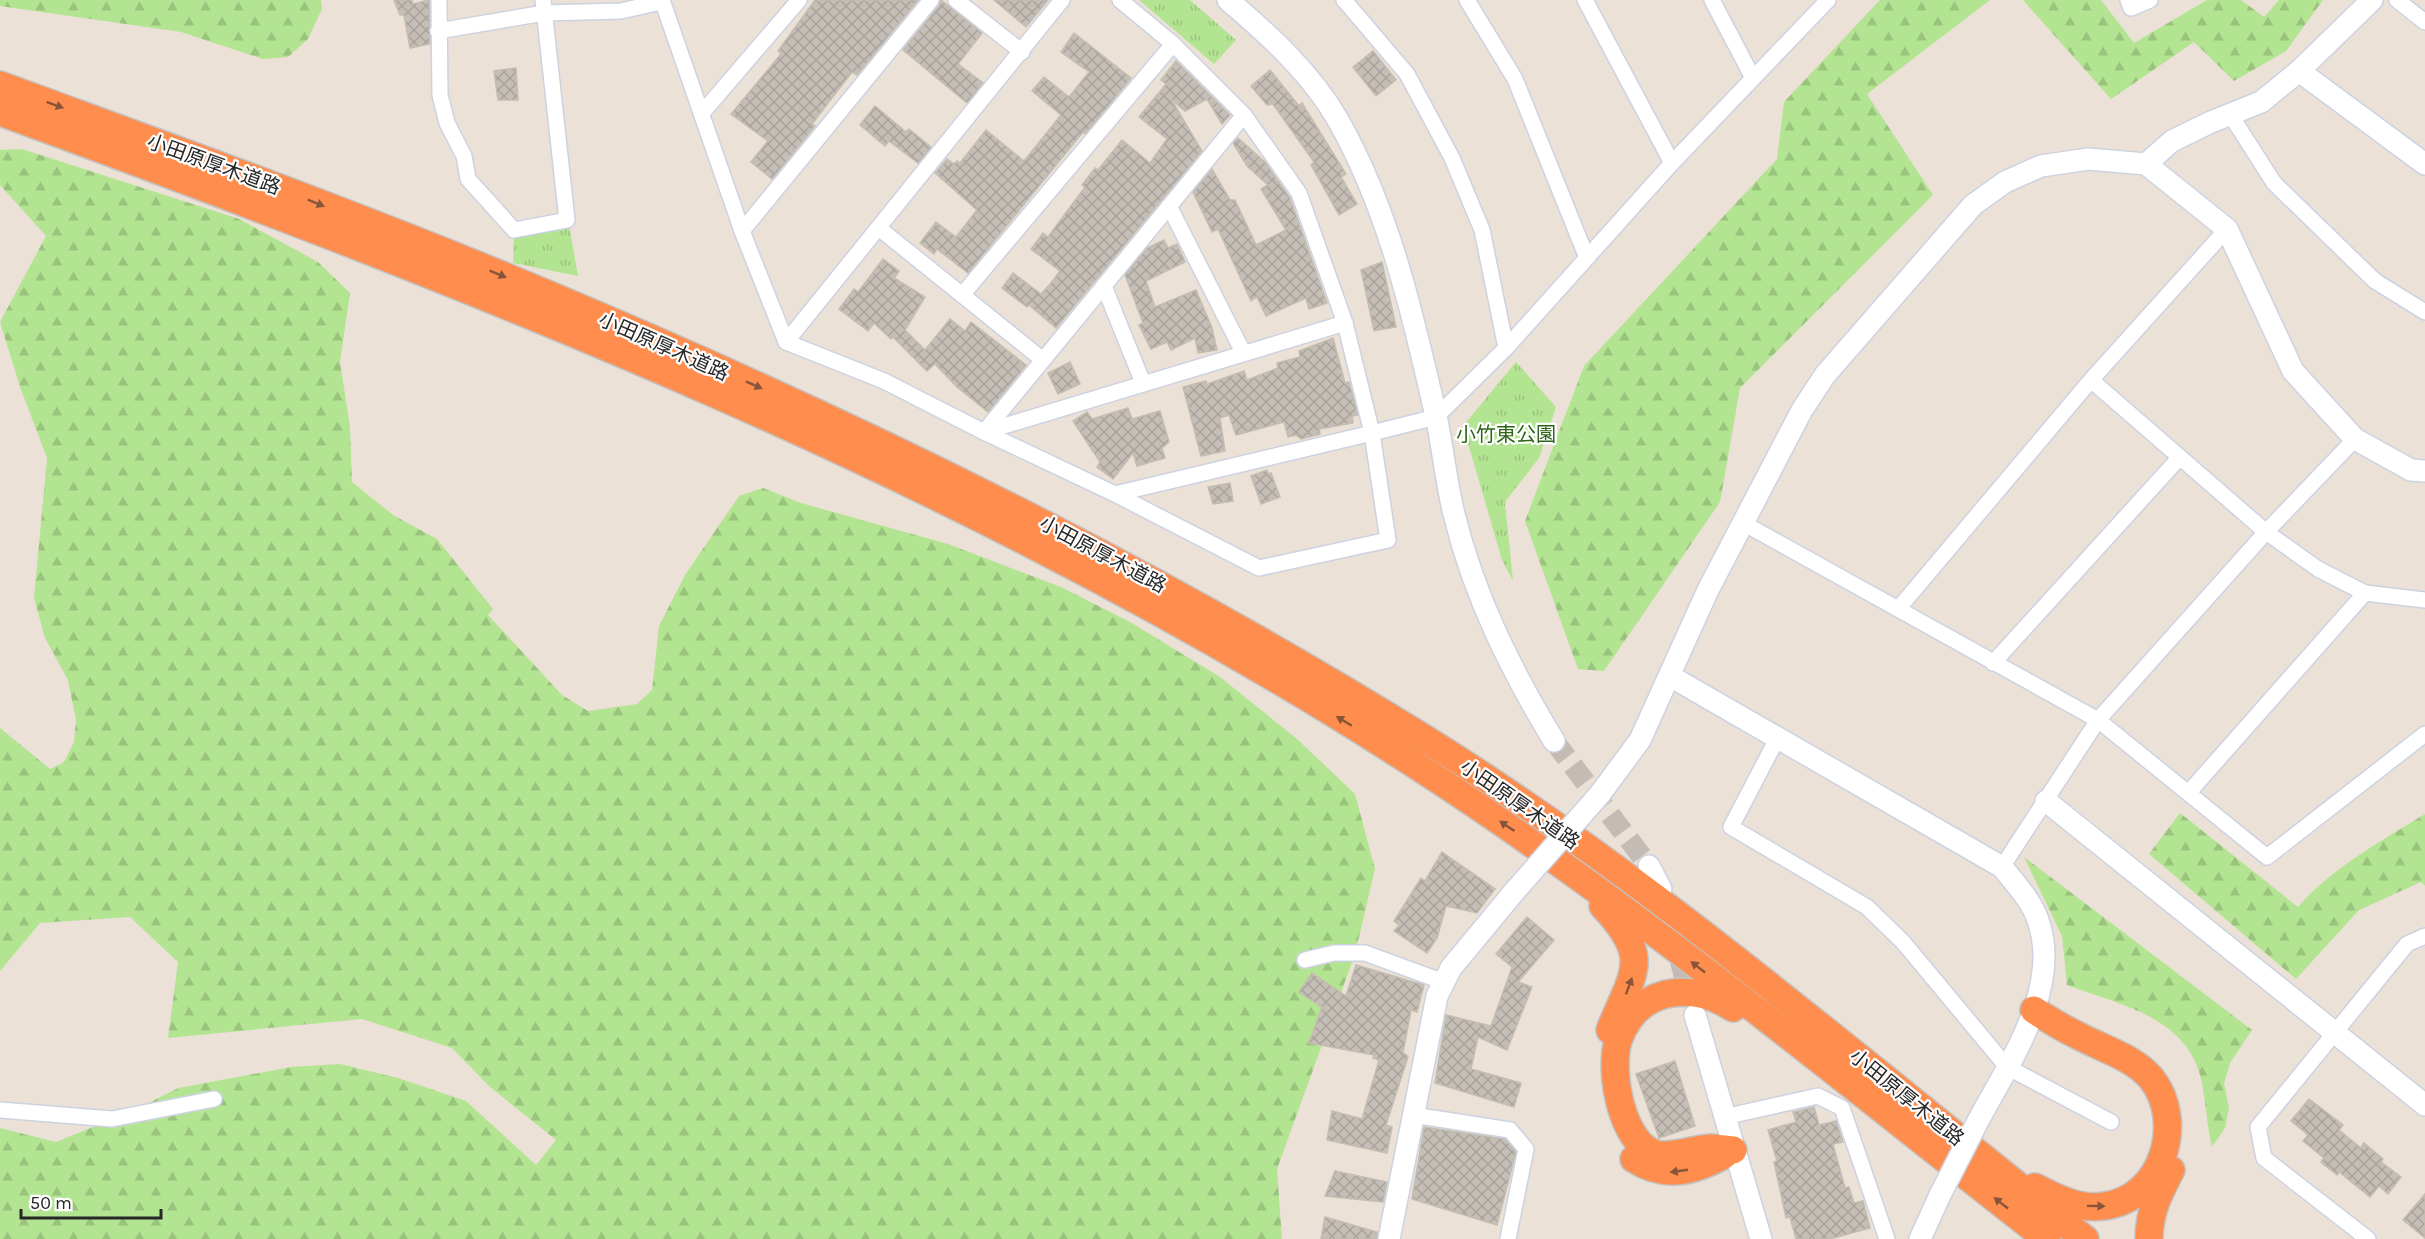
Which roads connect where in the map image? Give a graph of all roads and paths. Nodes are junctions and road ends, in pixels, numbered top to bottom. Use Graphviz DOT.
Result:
graph roads {
  1 [pos="439,0"];
  2 [pos="799,0"];
  3 [pos="931,0"];
  4 [pos="956,0"];
  5 [pos="1062,0"];
  6 [pos="1120,0"];
  7 [pos="1228,0"];
  8 [pos="1344,0"];
  9 [pos="1467,0"];
  10 [pos="1585,0"];
  11 [pos="1712,0"];
  12 [pos="1828,0"];
  13 [pos="2128,0"];
  14 [pos="2150,0"];
  15 [pos="2372,0"];
  16 [pos="2397,0"];
  17 [pos="660,1"];
  18 [pos="544,7"];
  19 [pos="2425,22"];
  20 [pos="438,31"];
  21 [pos="1173,44"];
  22 [pos="1022,52"];
  23 [pos="2300,71"];
  24 [pos="1753,78"];
  25 [pos="0,85"];
  26 [pos="0,112"];
  27 [pos="703,112"];
  28 [pos="1244,114"];
  29 [pos="2230,114"];
  30 [pos="1672,163"];
  31 [pos="2146,164"];
  32 [pos="2425,164"];
  33 [pos="1169,206"];
  34 [pos="880,229"];
  35 [pos="2227,229"];
  36 [pos="742,231"];
  37 [pos="1587,258"];
  38 [pos="1104,286"];
  39 [pos="962,295"];
  40 [pos="2425,312"];
  41 [pos="1345,323"];
  42 [pos="786,342"];
  43 [pos="1506,348"];
  44 [pos="1244,352"];
  45 [pos="1043,360"];
  46 [pos="2091,380"];
  47 [pos="1143,383"];
  48 [pos="1436,417"];
  49 [pos="984,432"];
  50 [pos="1372,433"];
  51 [pos="2355,439"];
  52 [pos="2181,456"];
  53 [pos="2425,471"];
  54 [pos="1115,494"];
  55 [pos="1743,523"];
  56 [pos="2266,532"];
  57 [pos="2365,593"];
  58 [pos="2425,600"];
  59 [pos="1898,609"];
  60 [pos="1993,663"];
  61 [pos="1670,676"];
  62 [pos="2098,720"];
  63 [pos="2425,734"];
  64 [pos="1778,737"];
  65 [pos="1554,741"];
  66 [pos="2190,791"];
  67 [pos="2046,801"];
  68 [pos="1564,865"];
  69 [pos="1649,866"];
  70 [pos="2002,867"];
  71 [pos="1661,889"];
  72 [pos="2425,936"];
  73 [pos="1305,960"];
  74 [pos="1444,982"];
  75 [pos="2034,1010"];
  76 [pos="1695,1015"];
  77 [pos="2335,1032"];
  78 [pos="2007,1067"];
  79 [pos="214,1099"];
  80 [pos="2425,1105"];
  81 [pos="0,1110"];
  82 [pos="1883,1110"];
  83 [pos="1413,1115"];
  84 [pos="1724,1117"];
  85 [pos="2111,1122"];
  86 [pos="1733,1150"];
  87 [pos="1985,1160"];
  88 [pos="1389,1239"];
  89 [pos="1508,1239"];
  90 [pos="1761,1239"];
  91 [pos="1887,1239"];
  92 [pos="1920,1239"];
  93 [pos="2047,1239"];
  94 [pos="2085,1239"];
  95 [pos="2149,1239"];
  96 [pos="2368,1239"];
  1 -- 20 [label="street"];
  2 -- 27 [label="street"];
  3 -- 36 [label="street"];
  4 -- 22 [label="street"];
  5 -- 22 [label="street"];
  6 -- 21 [label="street"];
  7 -- 48 [label="street"];
  8 -- 43 [label="street"];
  9 -- 37 [label="street"];
  10 -- 30 [label="street"];
  11 -- 24 [label="street"];
  12 -- 24 [label="street"];
  13 -- 14 [label="street"];
  15 -- 23 [label="street"];
  16 -- 19 [label="street"];
  17 -- 18 [label="street"];
  17 -- 27 [label="street"];
  18 -- 20 [label="street"];
  18 -- 20 [label="street"];
  21 -- 28 [label="street"];
  21 -- 39 [label="street"];
  22 -- 34 [label="street"];
  23 -- 29 [label="street"];
  23 -- 32 [label="street"];
  24 -- 30 [label="street"];
  25 -- 87 [label="highway, 小田原厚木道路, one-way"];
  68 -- 26 [label="highway, 小田原厚木道路, one-way"];
  27 -- 36 [label="street"];
  28 -- 33 [label="street"];
  28 -- 41 [label="street"];
  29 -- 31 [label="street"];
  29 -- 40 [label="street"];
  30 -- 37 [label="street"];
  31 -- 35 [label="street"];
  31 -- 55 [label="street"];
  33 -- 38 [label="street"];
  33 -- 44 [label="street"];
  34 -- 39 [label="street"];
  34 -- 42 [label="street"];
  35 -- 46 [label="street"];
  35 -- 51 [label="street"];
  36 -- 42 [label="street"];
  37 -- 43 [label="street"];
  38 -- 45 [label="street"];
  38 -- 47 [label="street"];
  39 -- 45 [label="street"];
  41 -- 44 [label="street"];
  41 -- 50 [label="street"];
  42 -- 49 [label="street"];
  43 -- 48 [label="street"];
  44 -- 47 [label="street"];
  45 -- 49 [label="street"];
  46 -- 52 [label="street"];
  46 -- 59 [label="street"];
  47 -- 49 [label="street"];
  48 -- 50 [label="street"];
  48 -- 65 [label="street"];
  49 -- 54 [label="street"];
  50 -- 54 [label="street"];
  50 -- 54 [label="street"];
  51 -- 53 [label="street"];
  51 -- 56 [label="street"];
  52 -- 56 [label="street"];
  52 -- 60 [label="street"];
  55 -- 59 [label="street"];
  55 -- 61 [label="street"];
  56 -- 57 [label="street"];
  56 -- 62 [label="street"];
  57 -- 58 [label="street"];
  57 -- 66 [label="street"];
  59 -- 60 [label="street"];
  60 -- 62 [label="street"];
  61 -- 64 [label="street"];
  61 -- 74 [label="street, bridge"];
  62 -- 66 [label="street"];
  62 -- 67 [label="street"];
  63 -- 66 [label="street"];
  64 -- 70 [label="street"];
  64 -- 78 [label="street"];
  67 -- 70 [label="street"];
  67 -- 77 [label="street"];
  82 -- 68 [label="highway, 小田原厚木道路, one-way"];
  86 -- 68 [label="highway, one-way"];
  69 -- 71 [label="street"];
  70 -- 75 [label="street"];
  72 -- 77 [label="street"];
  73 -- 74 [label="street"];
  74 -- 83 [label="street"];
  75 -- 78 [label="street"];
  87 -- 75 [label="highway, one-way"];
  75 -- 95 [label="highway"];
  76 -- 84 [label="street"];
  77 -- 80 [label="street"];
  77 -- 96 [label="street"];
  78 -- 85 [label="street"];
  78 -- 92 [label="street, bridge"];
  79 -- 81 [label="street"];
  82 -- 86 [label="highway"];
  93 -- 82 [label="highway, 小田原厚木道路, one-way"];
  83 -- 88 [label="street"];
  83 -- 89 [label="street"];
  84 -- 86 [label="street"];
  84 -- 91 [label="street"];
  86 -- 90 [label="street"];
  87 -- 94 [label="highway, 小田原厚木道路"];
}
